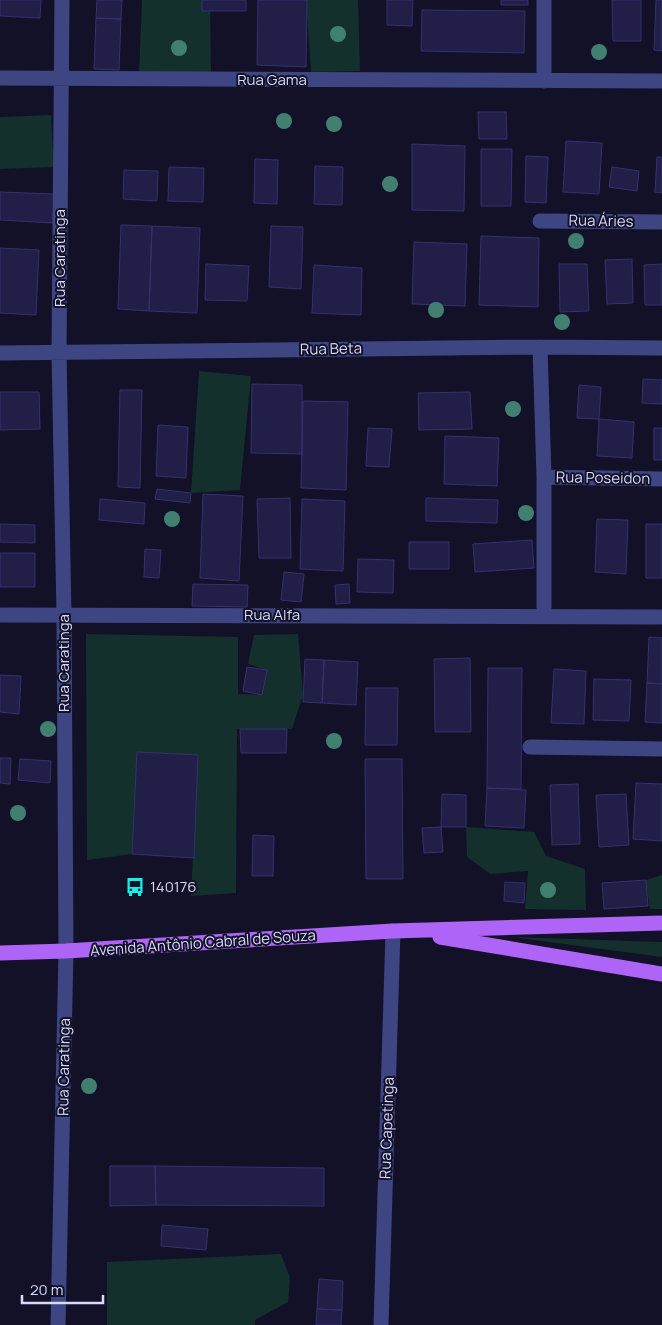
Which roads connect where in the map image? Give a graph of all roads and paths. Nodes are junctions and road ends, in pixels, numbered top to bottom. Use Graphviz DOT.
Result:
graph roads {
  1 [pos="62,0"];
  2 [pos="544,0"];
  3 [pos="0,78"];
  4 [pos="60,79"];
  5 [pos="544,80"];
  6 [pos="662,82"];
  7 [pos="540,221"];
  8 [pos="662,222"];
  9 [pos="540,347"];
  10 [pos="662,348"];
  11 [pos="59,352"];
  12 [pos="0,353"];
  13 [pos="544,477"];
  14 [pos="662,479"];
  15 [pos="0,615"];
  16 [pos="64,615"];
  17 [pos="544,616"];
  18 [pos="662,617"];
  19 [pos="530,747"];
  20 [pos="662,749"];
  21 [pos="662,923"];
  22 [pos="399,931"];
  23 [pos="66,951"];
  24 [pos="0,953"];
  25 [pos="662,974"];
  26 [pos="58,1325"];
  27 [pos="381,1325"];
  1 -- 4 [label="street, Rua Caratinga"];
  2 -- 5 [label="street"];
  3 -- 4 [label="street, Rua Gama"];
  4 -- 5 [label="street, Rua Gama"];
  4 -- 11 [label="street, Rua Caratinga"];
  5 -- 6 [label="street, Rua Gama"];
  7 -- 8 [label="street, Rua Áries"];
  9 -- 10 [label="street, Rua Beta"];
  9 -- 11 [label="street, Rua Beta"];
  9 -- 13 [label="street"];
  11 -- 12 [label="street, Rua Beta"];
  11 -- 16 [label="street, Rua Caratinga"];
  13 -- 14 [label="street, Rua Poseidon"];
  13 -- 17 [label="street"];
  15 -- 16 [label="street, Rua Alfa"];
  16 -- 17 [label="street, Rua Alfa"];
  16 -- 23 [label="street, Rua Caratinga"];
  17 -- 18 [label="street, Rua Alfa"];
  19 -- 20 [label="street"];
  21 -- 22 [label="main road, Avenida Antônio Cabral de Souza"];
  22 -- 23 [label="main road, Avenida Antônio Cabral de Souza"];
  22 -- 25 [label="main road, Avenida Antônio Cabral de Souza"];
  22 -- 27 [label="street, Rua Capetinga"];
  23 -- 24 [label="main road, Avenida Antônio Cabral de Souza"];
  23 -- 26 [label="street, Rua Caratinga"];
}
